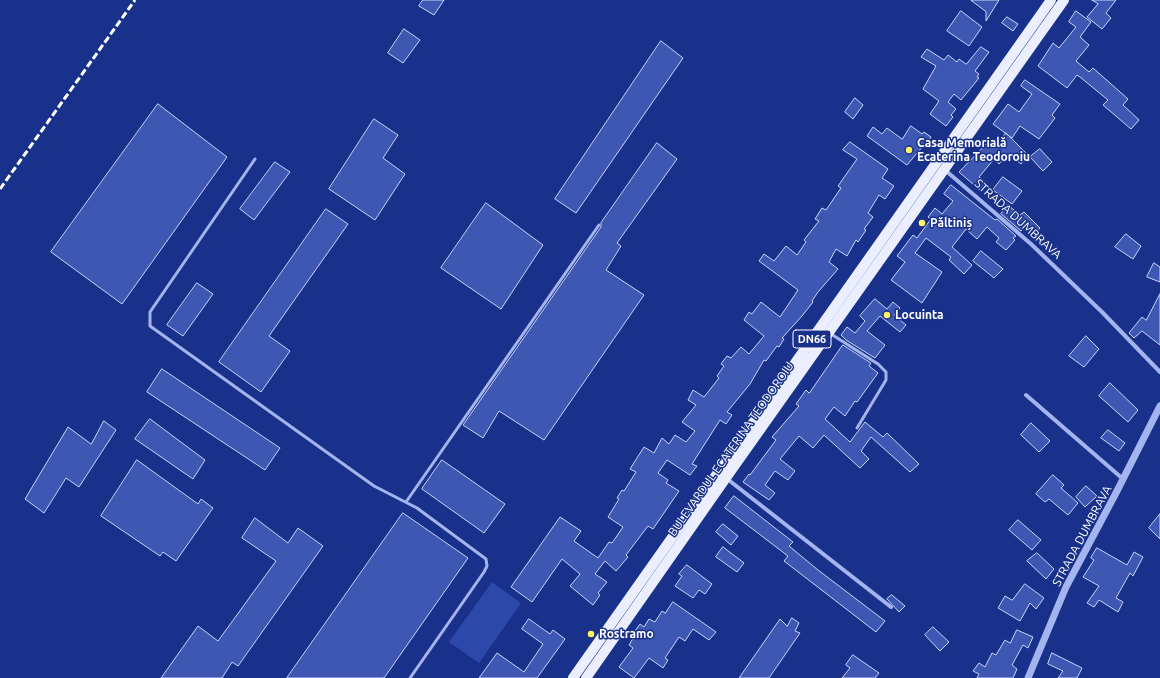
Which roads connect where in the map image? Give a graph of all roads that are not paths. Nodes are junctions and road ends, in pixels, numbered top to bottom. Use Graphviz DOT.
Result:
graph roads {
  1 [pos="1051,0"];
  2 [pos="1064,0"];
  3 [pos="255,159"];
  4 [pos="936,163"];
  5 [pos="945,170"];
  6 [pos="599,225"];
  7 [pos="829,333"];
  8 [pos="1160,372"];
  9 [pos="1026,395"];
  10 [pos="1160,406"];
  11 [pos="857,428"];
  12 [pos="726,478"];
  13 [pos="1124,479"];
  14 [pos="406,502"];
  15 [pos="891,607"];
  16 [pos="410,678"];
  17 [pos="573,678"];
  18 [pos="586,678"];
  19 [pos="1028,678"];
  1 -- 4 [label="main road, BULEVARDUL ECATERINA TEODOROIU / DN66"];
  2 -- 5 [label="main road, BULEVARDUL ECATERINA TEODOROIU"];
  3 -- 14 [label="lane"];
  4 -- 5 [label="main road"];
  4 -- 17 [label="main road, BULEVARDUL ECATERINA TEODOROIU / DN66"];
  5 -- 7 [label="main road, BULEVARDUL ECATERINA TEODOROIU"];
  5 -- 8 [label="street, STRADA DUMBRAVA"];
  6 -- 14 [label="lane"];
  7 -- 11 [label="lane"];
  7 -- 12 [label="main road, BULEVARDUL ECATERINA TEODOROIU"];
  9 -- 13 [label="street"];
  10 -- 13 [label="street, STRADA DUMBRAVA"];
  12 -- 15 [label="street"];
  12 -- 18 [label="main road, BULEVARDUL ECATERINA TEODOROIU"];
  13 -- 19 [label="street, STRADA DUMBRAVA"];
  14 -- 16 [label="lane"];
}
